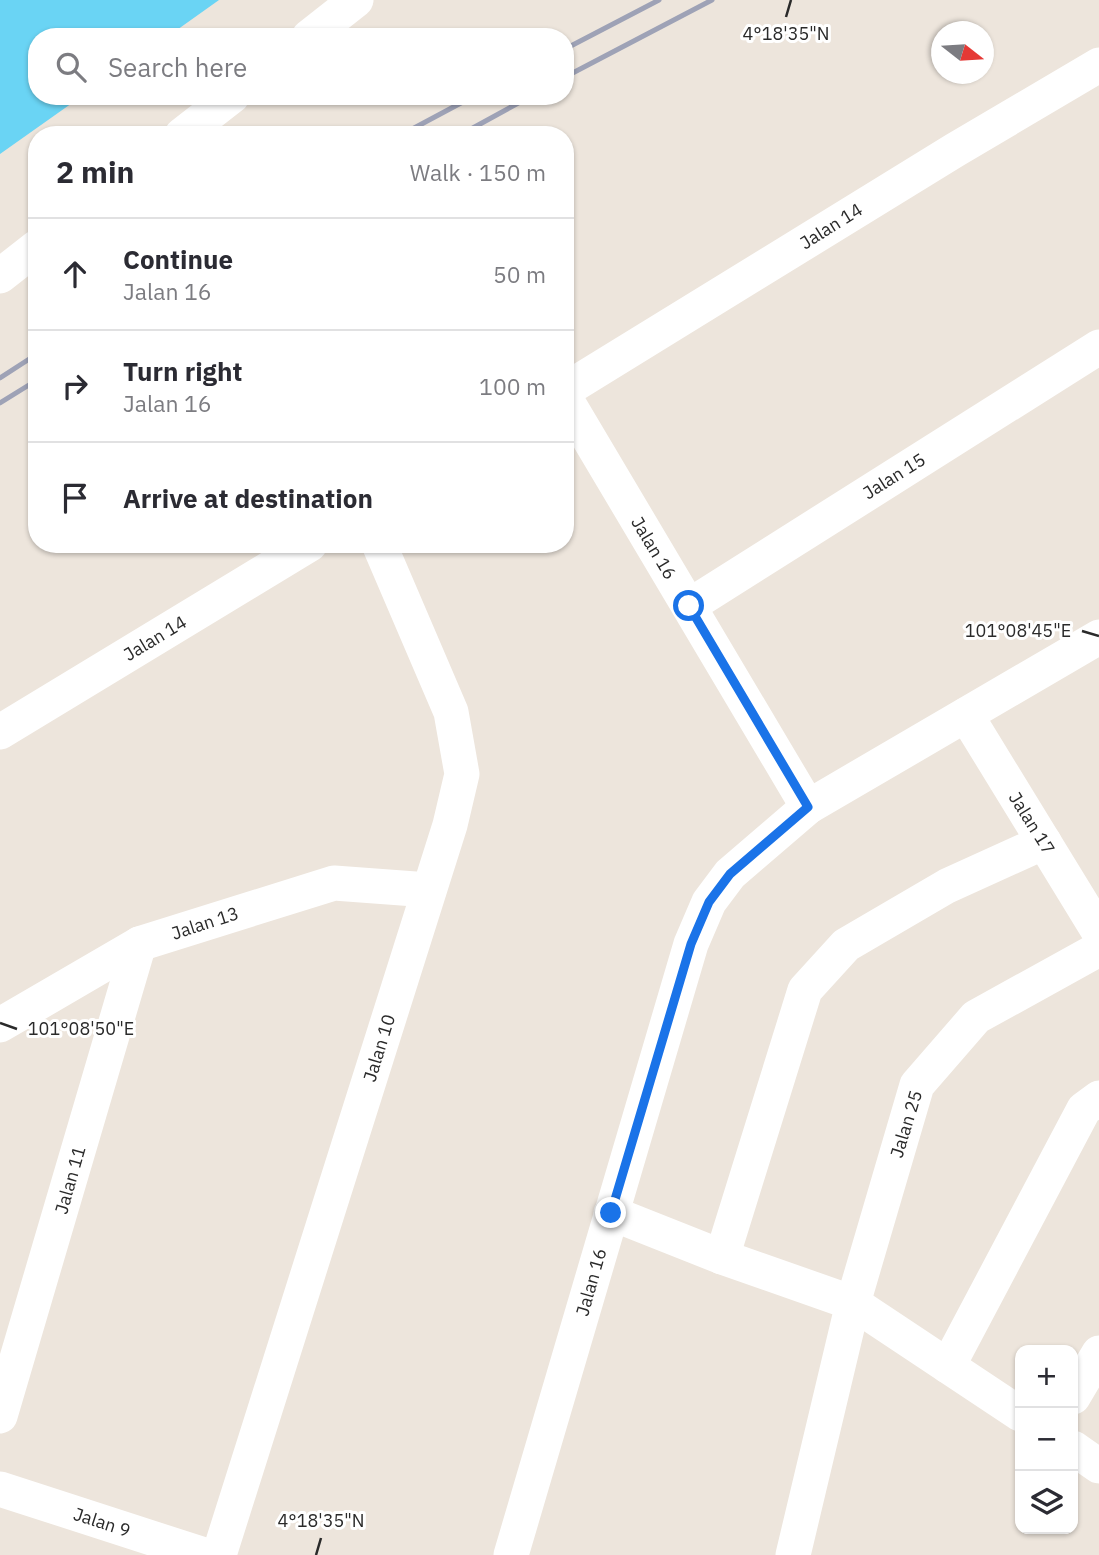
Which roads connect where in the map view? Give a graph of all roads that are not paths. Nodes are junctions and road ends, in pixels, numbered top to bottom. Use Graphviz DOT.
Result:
graph roads {
  1 [pos="356,0"];
  2 [pos="320,28"];
  3 [pos="1099,65"];
  4 [pos="220,105"];
  5 [pos="194,126"];
  6 [pos="28,254"];
  7 [pos="0,276"];
  8 [pos="1099,346"];
  9 [pos="574,384"];
  10 [pos="574,413"];
  11 [pos="295,553"];
  12 [pos="383,553"];
  13 [pos="689,606"];
  14 [pos="1099,637"];
  15 [pos="966,715"];
  16 [pos="0,732"];
  17 [pos="808,807"];
  18 [pos="1044,842"];
  19 [pos="429,890"];
  20 [pos="1099,932"];
  21 [pos="139,944"];
  22 [pos="1099,950"];
  23 [pos="0,1025"];
  24 [pos="1099,1098"];
  25 [pos="611,1213"];
  26 [pos="722,1257"];
  27 [pos="853,1303"];
  28 [pos="1099,1353"];
  29 [pos="948,1366"];
  30 [pos="1078,1388"];
  31 [pos="1015,1411"];
  32 [pos="0,1416"];
  33 [pos="1078,1451"];
  34 [pos="1099,1466"];
  35 [pos="0,1489"];
  36 [pos="204,1555"];
  37 [pos="219,1555"];
  38 [pos="511,1555"];
  39 [pos="793,1555"];
  1 -- 2 [label="street"];
  3 -- 9 [label="street, Jalan 14"];
  4 -- 5 [label="street"];
  6 -- 7 [label="street"];
  8 -- 13 [label="street, Jalan 15"];
  10 -- 13 [label="street, Jalan 16"];
  11 -- 16 [label="street, Jalan 14"];
  12 -- 19 [label="street, Jalan 10"];
  13 -- 17 [label="street, Jalan 16"];
  14 -- 15 [label="street, Jalan 16"];
  15 -- 17 [label="street, Jalan 16"];
  15 -- 18 [label="street, Jalan 17"];
  17 -- 25 [label="street, Jalan 16"];
  18 -- 20 [label="street, Jalan 17"];
  18 -- 26 [label="street"];
  19 -- 21 [label="street, Jalan 13"];
  19 -- 37 [label="street, Jalan 10"];
  21 -- 23 [label="street, Jalan 13"];
  21 -- 32 [label="street, Jalan 11"];
  22 -- 27 [label="street, Jalan 25"];
  24 -- 29 [label="street"];
  25 -- 26 [label="street"];
  25 -- 38 [label="street, Jalan 16"];
  26 -- 27 [label="street"];
  27 -- 29 [label="street"];
  27 -- 39 [label="street, Jalan 25"];
  28 -- 30 [label="street"];
  29 -- 31 [label="street"];
  33 -- 34 [label="street"];
  35 -- 36 [label="street, Jalan 9"];
}
